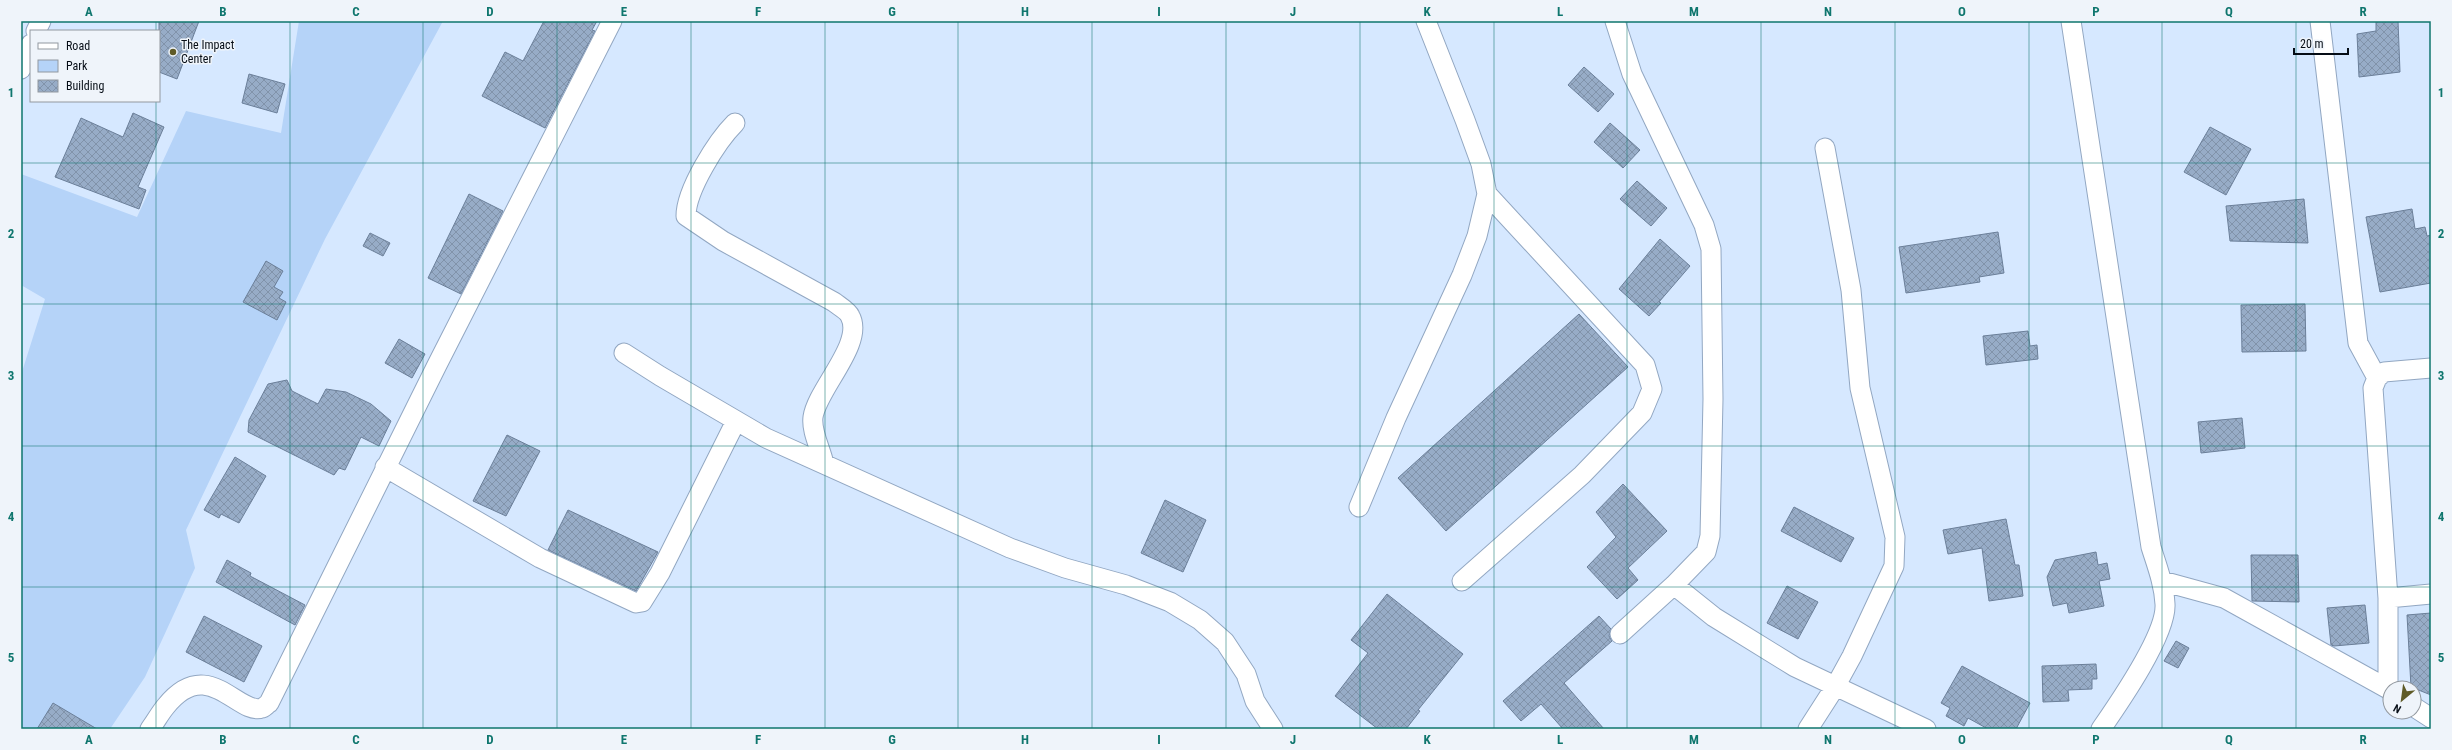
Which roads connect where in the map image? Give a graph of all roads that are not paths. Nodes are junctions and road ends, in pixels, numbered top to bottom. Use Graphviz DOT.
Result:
graph roads {
  1 [pos="41,21"];
  2 [pos="612,21"];
  3 [pos="1426,21"];
  4 [pos="1615,21"];
  5 [pos="2071,21"];
  6 [pos="2320,21"];
  7 [pos="36,30"];
  8 [pos="30,46"];
  9 [pos="21,69"];
  10 [pos="735,123"];
  11 [pos="1825,148"];
  12 [pos="1487,194"];
  13 [pos="624,353"];
  14 [pos="2431,368"];
  15 [pos="2376,378"];
  16 [pos="736,421"];
  17 [pos="824,464"];
  18 [pos="385,467"];
  19 [pos="1359,508"];
  20 [pos="1462,581"];
  21 [pos="2162,581"];
  22 [pos="1674,585"];
  23 [pos="2431,594"];
  24 [pos="2388,598"];
  25 [pos="1620,634"];
  26 [pos="2389,680"];
  27 [pos="2382,685"];
  28 [pos="1836,687"];
  29 [pos="2422,712"];
  30 [pos="2431,718"];
  31 [pos="150,729"];
  32 [pos="1273,729"];
  33 [pos="1808,729"];
  34 [pos="1926,729"];
  35 [pos="2101,729"];
  1 -- 7 [label="street"];
  2 -- 18 [label="street"];
  3 -- 12 [label="street"];
  4 -- 22 [label="street"];
  5 -- 21 [label="street"];
  6 -- 15 [label="street"];
  8 -- 9 [label="street"];
  10 -- 17 [label="street"];
  11 -- 28 [label="street"];
  12 -- 19 [label="street"];
  12 -- 20 [label="street"];
  13 -- 16 [label="street"];
  14 -- 15 [label="street"];
  15 -- 24 [label="street"];
  16 -- 17 [label="street"];
  16 -- 18 [label="street"];
  17 -- 32 [label="street"];
  18 -- 31 [label="street"];
  21 -- 27 [label="street"];
  21 -- 35 [label="street"];
  22 -- 25 [label="street"];
  22 -- 28 [label="street"];
  23 -- 24 [label="street"];
  24 -- 26 [label="street"];
  28 -- 33 [label="street"];
  28 -- 34 [label="street"];
  29 -- 30 [label="street"];
}
